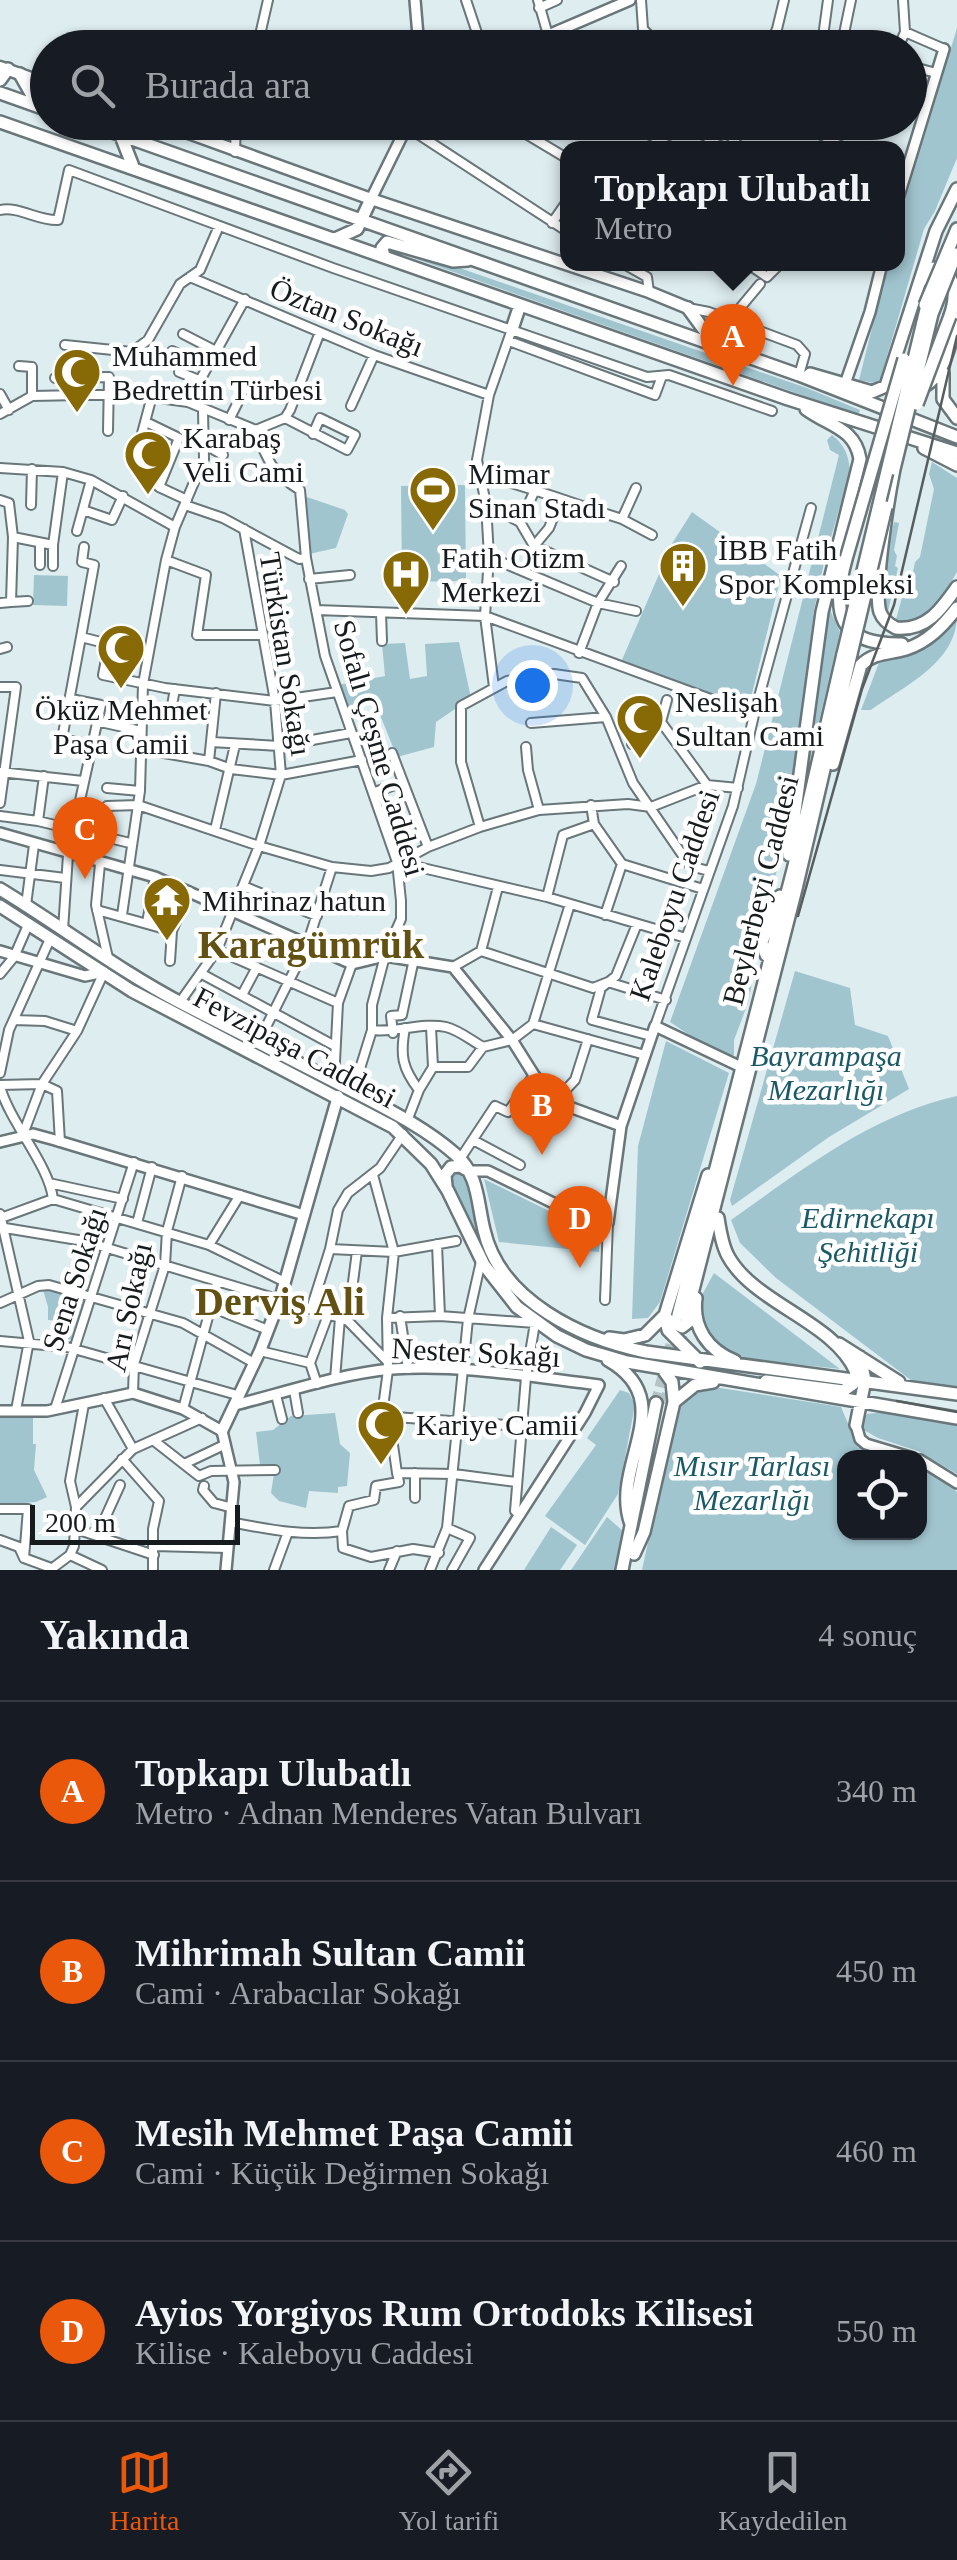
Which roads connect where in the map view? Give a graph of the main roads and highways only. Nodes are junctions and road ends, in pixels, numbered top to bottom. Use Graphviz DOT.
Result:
graph roads {
  1 [pos="2,72"];
  2 [pos="20,74"];
  3 [pos="30,78"];
  4 [pos="0,93"];
  5 [pos="30,96"];
  6 [pos="30,104"];
  7 [pos="0,122"];
  8 [pos="30,133"];
  9 [pos="51,140"];
  10 [pos="124,140"];
  11 [pos="149,140"];
  12 [pos="204,140"];
  13 [pos="134,169"];
  14 [pos="957,189"];
  15 [pos="372,199"];
  16 [pos="343,214"];
  17 [pos="362,220"];
  18 [pos="957,229"];
  19 [pos="339,237"];
  20 [pos="954,251"];
  21 [pos="384,256"];
  22 [pos="560,258"];
  23 [pos="472,259"];
  24 [pos="600,271"];
  25 [pos="918,286"];
  26 [pos="928,300"];
  27 [pos="520,305"];
  28 [pos="688,308"];
  29 [pos="954,318"];
  30 [pos="510,335"];
  31 [pos="715,345"];
  32 [pos="945,358"];
  33 [pos="895,364"];
  34 [pos="800,375"];
  35 [pos="799,403"];
  36 [pos="957,418"];
  37 [pos="904,434"];
  38 [pos="957,437"];
  39 [pos="957,453"];
  40 [pos="957,465"];
  41 [pos="894,469"];
  42 [pos="886,507"];
  43 [pos="957,588"];
  44 [pos="957,608"];
  45 [pos="948,619"];
  46 [pos="847,654"];
  47 [pos="810,830"];
  48 [pos="787,884"];
  49 [pos="0,889"];
  50 [pos="0,906"];
  51 [pos="775,956"];
  52 [pos="106,966"];
  53 [pos="178,1007"];
  54 [pos="746,1090"];
  55 [pos="338,1096"];
  56 [pos="370,1099"];
  57 [pos="438,1141"];
  58 [pos="423,1154"];
  59 [pos="469,1172"];
  60 [pos="448,1191"];
  61 [pos="718,1218"];
  62 [pos="681,1316"];
  63 [pos="830,1342"];
  64 [pos="588,1343"];
  65 [pos="646,1352"];
  66 [pos="860,1357"];
  67 [pos="699,1361"];
  68 [pos="758,1368"];
  69 [pos="664,1369"];
  70 [pos="715,1376"];
  71 [pos="730,1380"];
  72 [pos="859,1380"];
  73 [pos="902,1384"];
  74 [pos="957,1394"];
  75 [pos="844,1400"];
  76 [pos="665,1403"];
  77 [pos="864,1403"];
  78 [pos="957,1418"];
  79 [pos="222,1430"];
  80 [pos="631,1524"];
  81 [pos="622,1570"];
  82 [pos="630,1570"];
  1 -- 2 [label="main road"];
  2 -- 3 [label="main road"];
  2 -- 5 [label="main road"];
  4 -- 6 [label="main road"];
  7 -- 8 [label="main road"];
  9 -- 13 [label="main road"];
  10 -- 13 [label="main road"];
  11 -- 16 [label="main road"];
  12 -- 15 [label="main road"];
  13 -- 19 [label="main road"];
  14 -- 25 [label="main road"];
  15 -- 17 [label="main road"];
  15 -- 22 [label="main road"];
  16 -- 17 [label="main road"];
  16 -- 19 [label="main road"];
  17 -- 19 [label="main road"];
  17 -- 23 [label="main road"];
  18 -- 20 [label="main road"];
  19 -- 21 [label="main road"];
  20 -- 26 [label="main road, bridge"];
  20 -- 41 [label="main road, bridge"];
  21 -- 23 [label="main road"];
  21 -- 27 [label="main road"];
  23 -- 31 [label="main road"];
  24 -- 28 [label="main road"];
  25 -- 29 [label="main road"];
  25 -- 33 [label="main road"];
  26 -- 45 [label="main road, bridge"];
  26 -- 46 [label="main road, Beylerbeyi Caddesi, bridge"];
  27 -- 30 [label="main road"];
  27 -- 35 [label="main road"];
  28 -- 31 [label="main road"];
  29 -- 32 [label="main road"];
  29 -- 41 [label="main road, bridge"];
  31 -- 34 [label="main road"];
  32 -- 33 [label="main road"];
  32 -- 36 [label="main road"];
  33 -- 34 [label="main road"];
  34 -- 38 [label="main road"];
  35 -- 37 [label="main road"];
  35 -- 48 [label="main road"];
  37 -- 39 [label="main road"];
  37 -- 40 [label="main road"];
  41 -- 42 [label="main road, Beylerbeyi Caddesi, bridge"];
  42 -- 43 [label="main road, bridge"];
  42 -- 46 [label="main road, Beylerbeyi Caddesi, bridge"];
  44 -- 45 [label="main road"];
  45 -- 47 [label="main road"];
  46 -- 47 [label="main road, Beylerbeyi Caddesi"];
  46 -- 48 [label="main road, Beylerbeyi Caddesi"];
  47 -- 51 [label="main road, Beylerbeyi Caddesi"];
  48 -- 51 [label="main road"];
  49 -- 52 [label="main road, Fevzipaşa Caddesi"];
  50 -- 52 [label="main road, Fevzipaşa Caddesi"];
  51 -- 54 [label="main road, Beylerbeyi Caddesi"];
  51 -- 62 [label="main road, Beylerbeyi Caddesi"];
  52 -- 53 [label="main road, Fevzipaşa Caddesi"];
  53 -- 55 [label="main road, Fevzipaşa Caddesi"];
  53 -- 56 [label="main road, Fevzipaşa Caddesi"];
  54 -- 61 [label="main road"];
  54 -- 62 [label="main road, Beylerbeyi Caddesi"];
  55 -- 56 [label="main road"];
  55 -- 58 [label="main road, Fevzipaşa Caddesi"];
  55 -- 79 [label="main road"];
  56 -- 57 [label="main road, Fevzipaşa Caddesi"];
  57 -- 58 [label="main road"];
  57 -- 59 [label="main road, Fevzipaşa Caddesi"];
  58 -- 60 [label="main road, Fevzipaşa Caddesi"];
  59 -- 60 [label="main road"];
  59 -- 64 [label="main road, Fevzipaşa Caddesi"];
  60 -- 64 [label="main road, Fevzipaşa Caddesi"];
  61 -- 62 [label="main road"];
  61 -- 63 [label="main road"];
  62 -- 64 [label="main road"];
  62 -- 67 [label="main road"];
  62 -- 68 [label="main road"];
  63 -- 66 [label="main road"];
  63 -- 72 [label="main road"];
  64 -- 65 [label="main road, Fevzipaşa Caddesi"];
  64 -- 69 [label="main road, Fevzipaşa Caddesi"];
  64 -- 80 [label="main road"];
  65 -- 67 [label="main road, Fevzipaşa Caddesi"];
  65 -- 69 [label="main road"];
  66 -- 72 [label="main road"];
  66 -- 73 [label="main road"];
  67 -- 68 [label="main road, Fevzipaşa Caddesi"];
  67 -- 70 [label="main road"];
  68 -- 72 [label="main road, Fevzipaşa Caddesi"];
  69 -- 70 [label="main road, Fevzipaşa Caddesi"];
  69 -- 76 [label="main road"];
  70 -- 71 [label="main road, Fevzipaşa Caddesi"];
  71 -- 72 [label="main road"];
  71 -- 75 [label="main road"];
  71 -- 76 [label="main road"];
  72 -- 73 [label="main road"];
  72 -- 77 [label="main road"];
  73 -- 74 [label="main road"];
  75 -- 77 [label="main road"];
  75 -- 77 [label="main road"];
  76 -- 80 [label="main road"];
  76 -- 82 [label="main road"];
  77 -- 78 [label="main road"];
  80 -- 81 [label="main road"];
}
